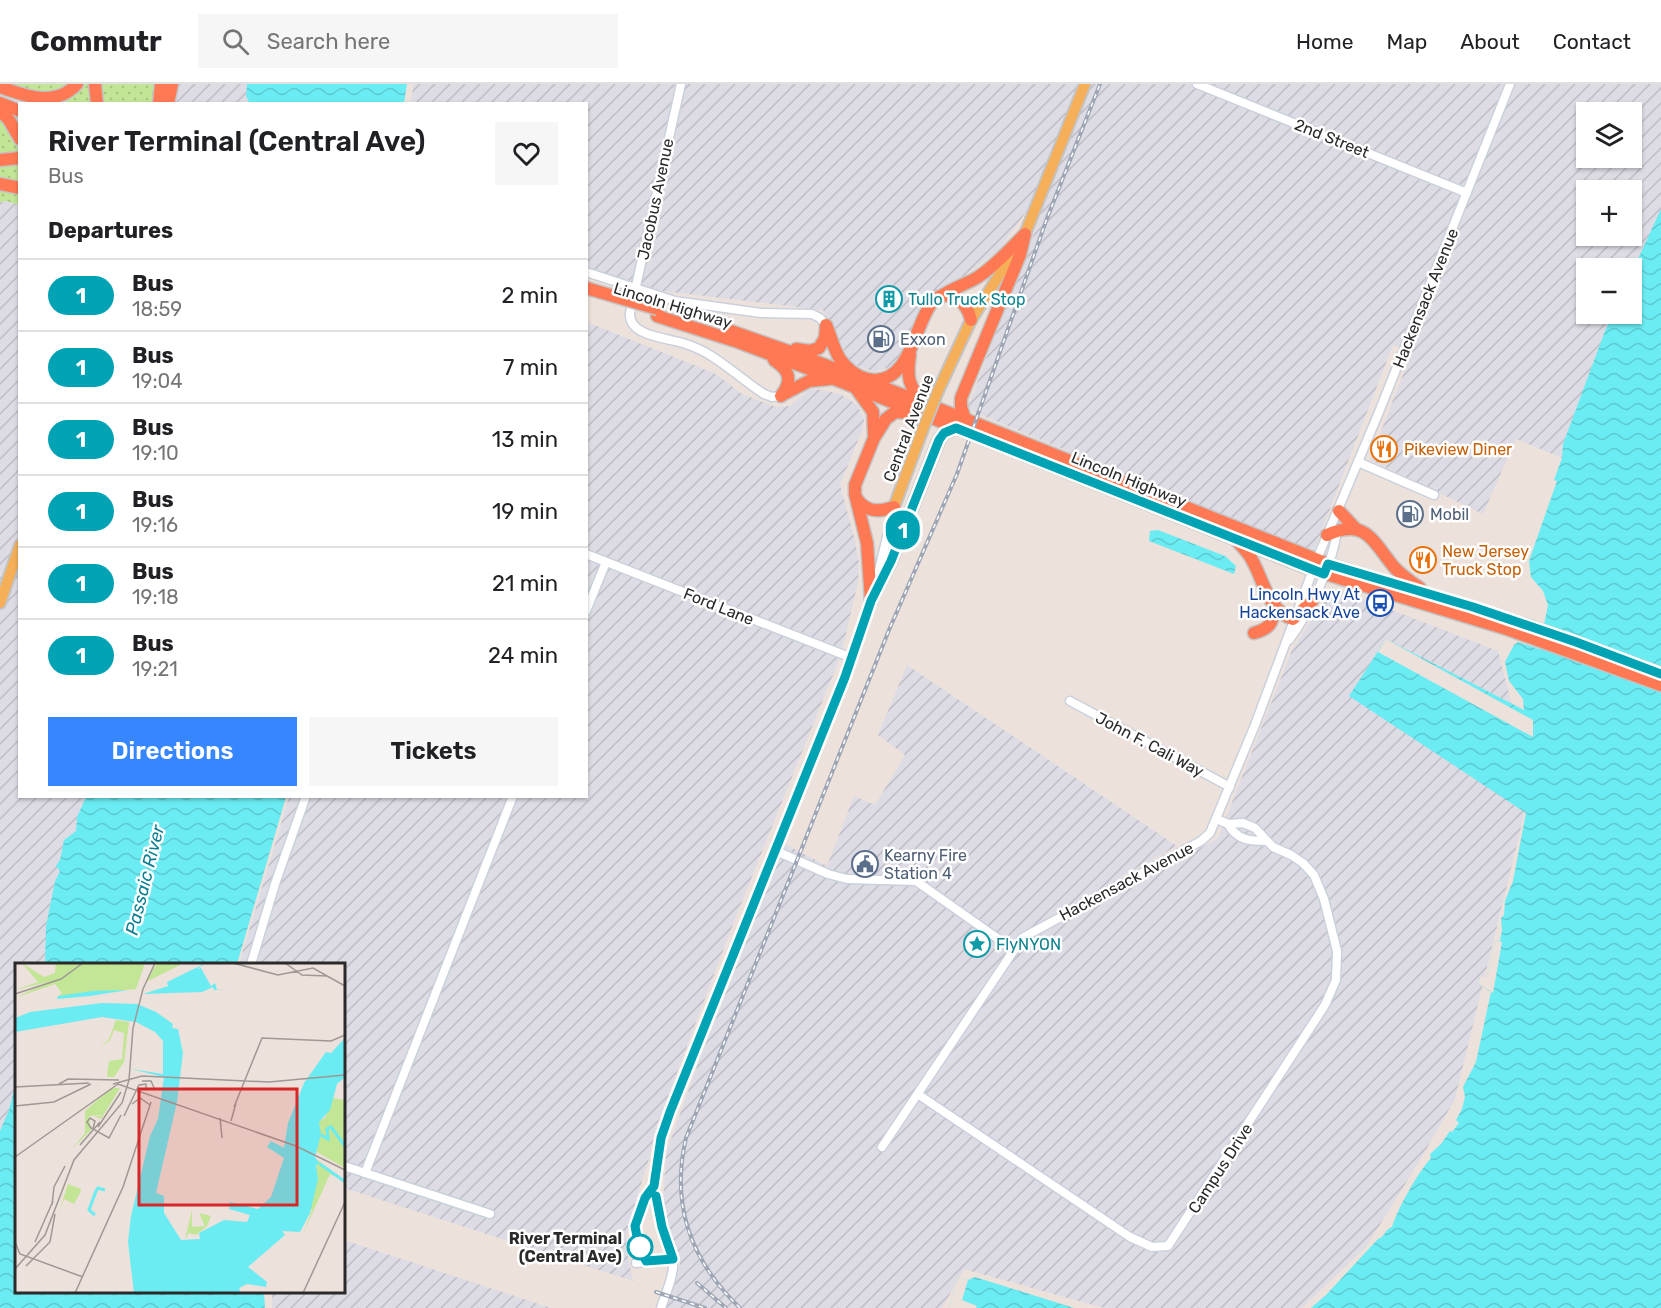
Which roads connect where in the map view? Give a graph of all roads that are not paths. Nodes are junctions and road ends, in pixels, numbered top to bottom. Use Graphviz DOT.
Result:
graph roads {
  1 [pos="76,84"];
  2 [pos="161,84"];
  3 [pos="681,84"];
  4 [pos="1085,84"];
  5 [pos="1197,84"];
  6 [pos="1510,84"];
  7 [pos="0,87"];
  8 [pos="0,94"];
  9 [pos="167,94"];
  10 [pos="18,102"];
  11 [pos="0,103"];
  12 [pos="0,110"];
  13 [pos="18,110"];
  14 [pos="18,136"];
  15 [pos="18,158"];
  16 [pos="3,159"];
  17 [pos="0,184"];
  18 [pos="18,188"];
  19 [pos="1467,192"];
  20 [pos="1025,234"];
  21 [pos="588,273"];
  22 [pos="636,288"];
  23 [pos="588,289"];
  24 [pos="588,296"];
  25 [pos="939,297"];
  26 [pos="658,313"];
  27 [pos="971,320"];
  28 [pos="826,325"];
  29 [pos="764,347"];
  30 [pos="911,350"];
  31 [pos="834,379"];
  32 [pos="857,383"];
  33 [pos="781,396"];
  34 [pos="940,410"];
  35 [pos="921,413"];
  36 [pos="960,423"];
  37 [pos="874,438"];
  38 [pos="1358,462"];
  39 [pos="1434,495"];
  40 [pos="857,499"];
  41 [pos="894,507"];
  42 [pos="1339,511"];
  43 [pos="1356,529"];
  44 [pos="1332,533"];
  45 [pos="1234,538"];
  46 [pos="18,551"];
  47 [pos="588,555"];
  48 [pos="606,561"];
  49 [pos="1321,567"];
  50 [pos="1432,595"];
  51 [pos="871,601"];
  52 [pos="1312,601"];
  53 [pos="0,603"];
  54 [pos="588,606"];
  55 [pos="1274,607"];
  56 [pos="1293,620"];
  57 [pos="1509,625"];
  58 [pos="1254,633"];
  59 [pos="1285,646"];
  60 [pos="852,658"];
  61 [pos="1661,674"];
  62 [pos="1661,685"];
  63 [pos="1071,701"];
  64 [pos="1230,787"];
  65 [pos="305,798"];
  66 [pos="512,798"];
  67 [pos="1217,819"];
  68 [pos="1228,824"];
  69 [pos="1266,841"];
  70 [pos="774,850"];
  71 [pos="1014,950"];
  72 [pos="251,963"];
  73 [pos="919,1095"];
  74 [pos="882,1147"];
  75 [pos="345,1166"];
  76 [pos="365,1173"];
  77 [pos="490,1214"];
  78 [pos="673,1259"];
  79 [pos="636,1263"];
  80 [pos="661,1308"];
  1 -- 7 [label="highway"];
  2 -- 9 [label="highway"];
  3 -- 22 [label="street, Jacobus Avenue"];
  4 -- 20 [label="main road, Central Avenue"];
  5 -- 19 [label="street, 2nd Street"];
  6 -- 19 [label="street, Hackensack Avenue"];
  8 -- 10 [label="highway"];
  11 -- 13 [label="highway"];
  12 -- 14 [label="highway"];
  15 -- 16 [label="highway"];
  17 -- 18 [label="highway"];
  19 -- 38 [label="street, Hackensack Avenue"];
  20 -- 25 [label="highway"];
  20 -- 27 [label="main road, Central Avenue"];
  20 -- 36 [label="highway"];
  21 -- 22 [label="street"];
  22 -- 28 [label="street"];
  22 -- 33 [label="street, Jacobus Avenue"];
  23 -- 26 [label="highway, Lincoln Highway, bridge"];
  24 -- 26 [label="highway, Lincoln Highway"];
  25 -- 27 [label="highway"];
  25 -- 30 [label="highway"];
  26 -- 29 [label="highway, Lincoln Highway"];
  27 -- 41 [label="main road, Central Avenue, bridge"];
  28 -- 29 [label="highway"];
  28 -- 32 [label="highway"];
  29 -- 31 [label="highway, Lincoln Highway"];
  29 -- 32 [label="highway, Lincoln Highway"];
  29 -- 33 [label="highway"];
  30 -- 32 [label="highway"];
  30 -- 34 [label="highway"];
  31 -- 32 [label="highway, Lincoln Highway"];
  31 -- 33 [label="highway"];
  32 -- 34 [label="highway, Lincoln Highway"];
  32 -- 35 [label="highway, Lincoln Highway"];
  32 -- 37 [label="highway"];
  34 -- 36 [label="highway, Lincoln Highway"];
  35 -- 36 [label="highway, Lincoln Highway"];
  35 -- 37 [label="highway"];
  36 -- 45 [label="highway, Lincoln Highway"];
  36 -- 49 [label="highway, Lincoln Highway"];
  36 -- 51 [label="highway"];
  37 -- 40 [label="highway"];
  38 -- 39 [label="street"];
  38 -- 42 [label="street, Hackensack Avenue"];
  40 -- 41 [label="highway"];
  40 -- 51 [label="highway"];
  41 -- 51 [label="street, Central Avenue"];
  42 -- 43 [label="highway"];
  42 -- 44 [label="street, Hackensack Avenue"];
  43 -- 44 [label="highway"];
  43 -- 50 [label="highway"];
  44 -- 49 [label="street, Hackensack Avenue"];
  45 -- 49 [label="highway, Lincoln Highway"];
  45 -- 55 [label="highway"];
  46 -- 53 [label="main road"];
  47 -- 48 [label="street, Ford Lane"];
  48 -- 54 [label="street"];
  48 -- 60 [label="street, Ford Lane"];
  49 -- 50 [label="highway, Lincoln Highway"];
  49 -- 52 [label="street, Hackensack Avenue"];
  49 -- 56 [label="street, Hackensack Avenue"];
  49 -- 57 [label="highway, Lincoln Highway"];
  50 -- 57 [label="highway, Lincoln Highway"];
  51 -- 60 [label="street, Central Avenue"];
  52 -- 56 [label="highway"];
  52 -- 59 [label="street, Hackensack Avenue"];
  55 -- 56 [label="highway"];
  55 -- 58 [label="highway"];
  56 -- 59 [label="street, Hackensack Avenue"];
  57 -- 61 [label="highway, Lincoln Highway"];
  57 -- 62 [label="highway, Lincoln Highway"];
  59 -- 64 [label="street, Hackensack Avenue"];
  60 -- 70 [label="street, Central Avenue"];
  63 -- 64 [label="street, John F. Cali Way"];
  64 -- 67 [label="street, Hackensack Avenue"];
  65 -- 72 [label="street"];
  66 -- 76 [label="street"];
  67 -- 68 [label="street, Campus Drive"];
  67 -- 71 [label="street, Hackensack Avenue"];
  68 -- 69 [label="street, Campus Drive"];
  68 -- 69 [label="street, Campus Drive"];
  69 -- 73 [label="street, Campus Drive"];
  70 -- 71 [label="street"];
  70 -- 78 [label="street, Central Avenue"];
  71 -- 73 [label="street, Hackensack Avenue"];
  73 -- 74 [label="street, Hackensack Avenue"];
  75 -- 76 [label="street"];
  76 -- 77 [label="street"];
  78 -- 79 [label="street"];
  78 -- 80 [label="street"];
}
